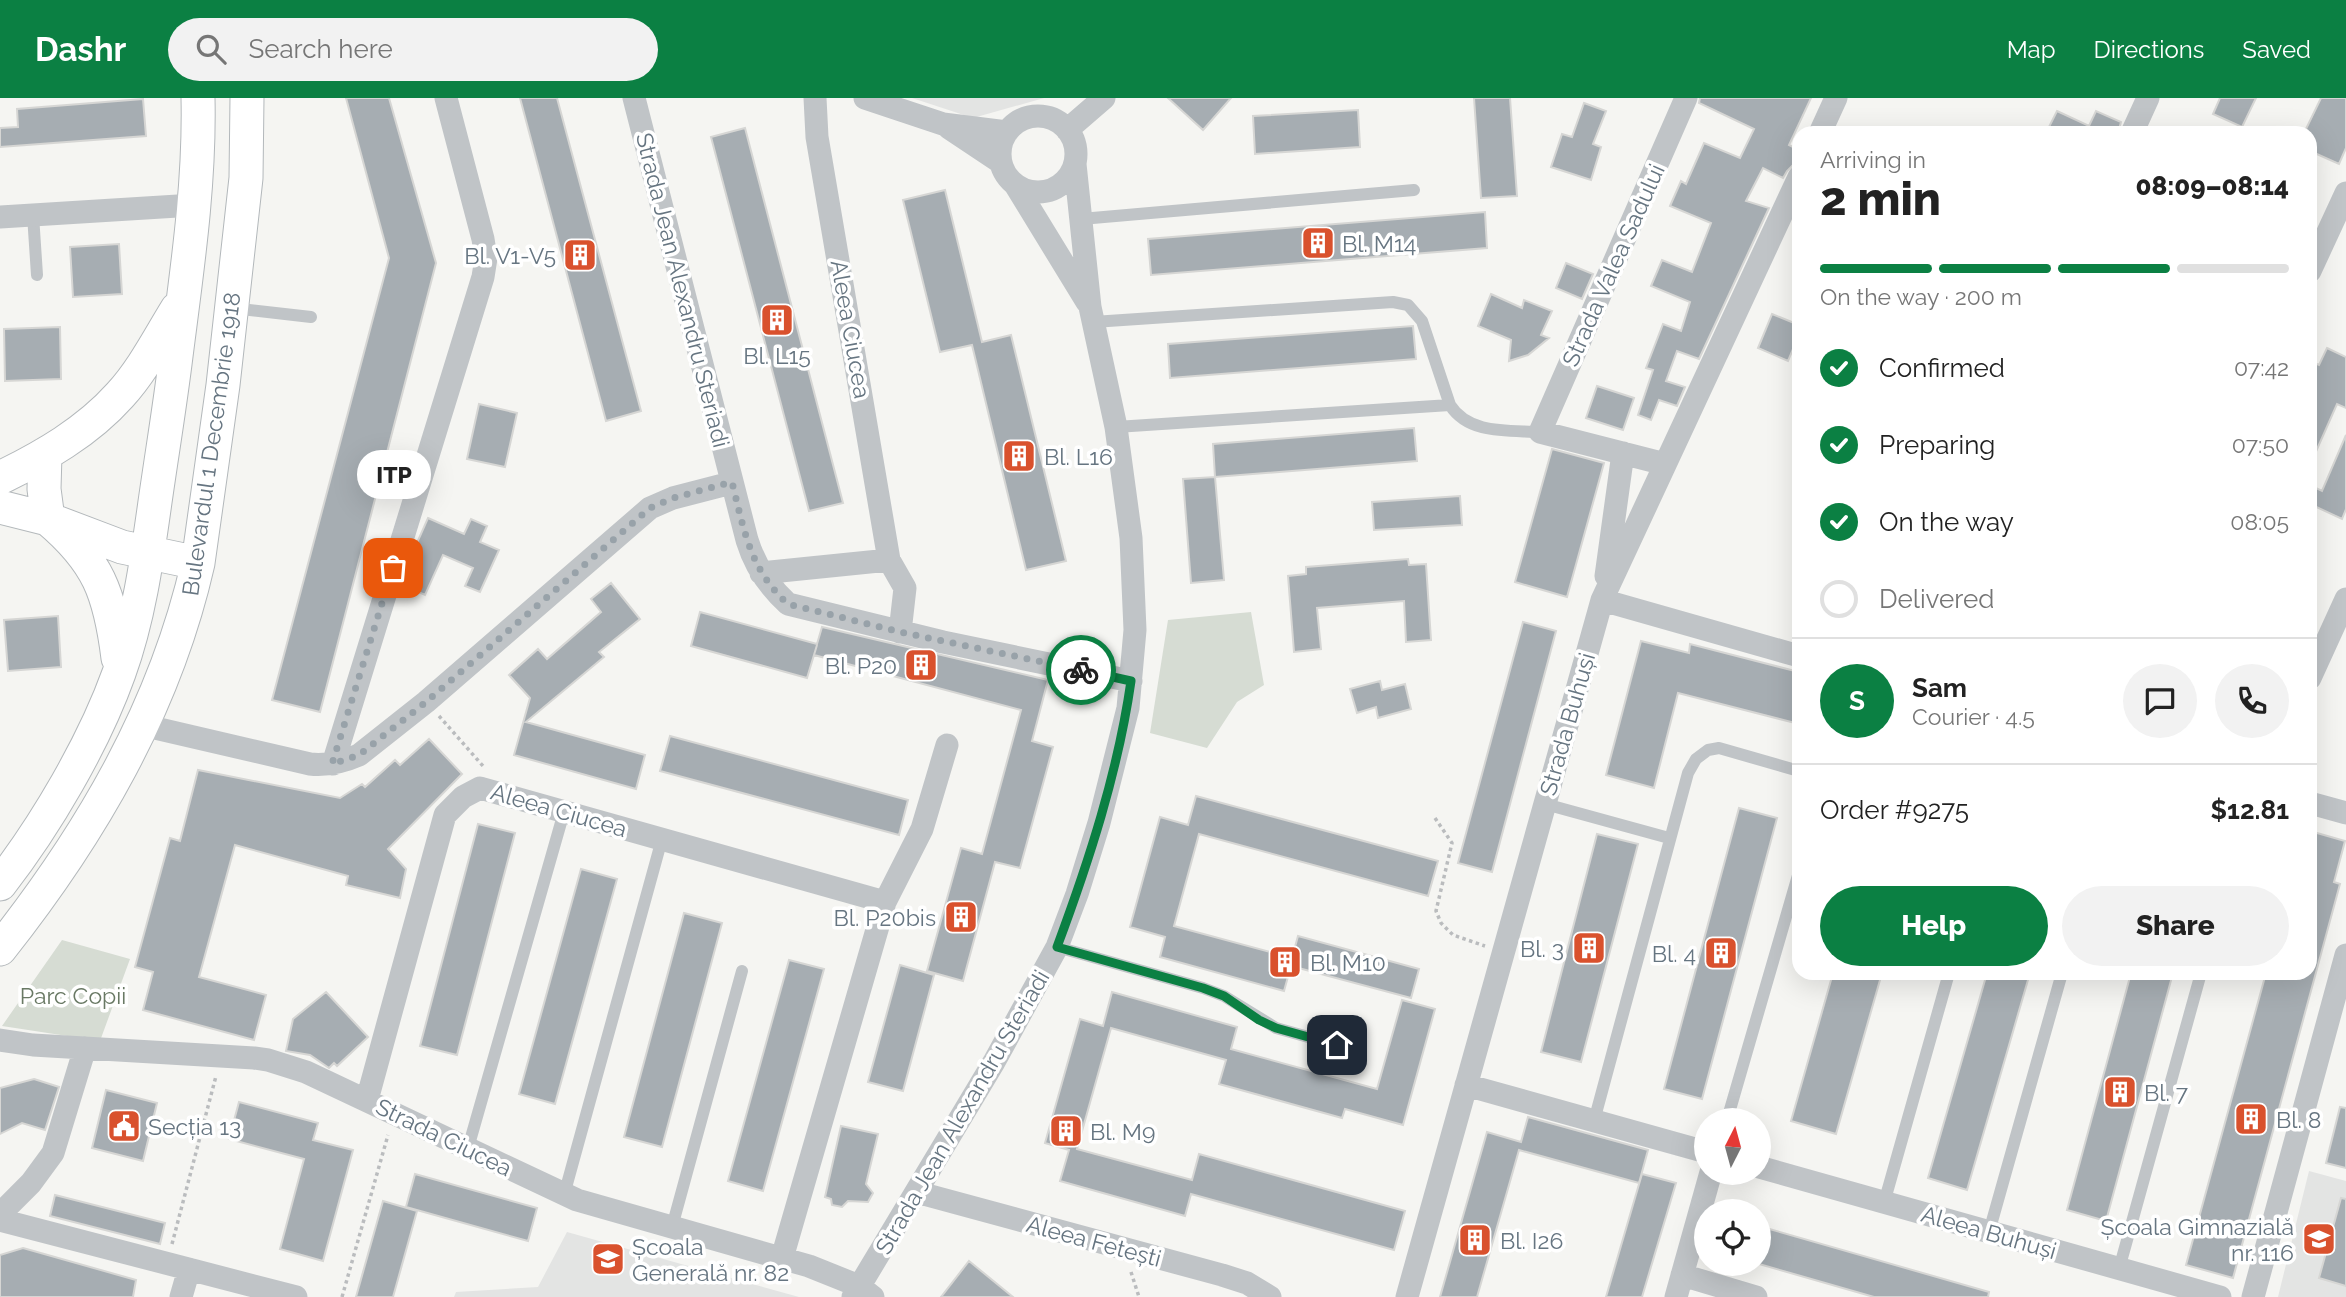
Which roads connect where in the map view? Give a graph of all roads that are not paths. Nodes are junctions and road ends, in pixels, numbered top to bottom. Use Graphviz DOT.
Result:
graph roads {
  1 [pos="198,98"];
  2 [pos="247,98"];
  3 [pos="446,98"];
  4 [pos="634,98"];
  5 [pos="815,98"];
  6 [pos="865,98"];
  7 [pos="1104,98"];
  8 [pos="1686,98"];
  9 [pos="1836,98"];
  10 [pos="2148,98"];
  11 [pos="943,124"];
  12 [pos="1823,126"];
  13 [pos="2135,126"];
  14 [pos="1067,130"];
  15 [pos="1007,132"];
  16 [pos="1000,162"];
  17 [pos="1075,164"];
  18 [pos="1016,186"];
  19 [pos="1413,190"];
  20 [pos="1792,192"];
  21 [pos="2346,193"];
  22 [pos="194,205"];
  23 [pos="33,215"];
  24 [pos="0,218"];
  25 [pos="1081,219"];
  26 [pos="2317,256"];
  27 [pos="37,275"];
  28 [pos="183,298"];
  29 [pos="232,308"];
  30 [pos="1092,314"];
  31 [pos="311,317"];
  32 [pos="120,395"];
  33 [pos="170,398"];
  34 [pos="1450,405"];
  35 [pos="219,411"];
  36 [pos="1116,427"];
  37 [pos="1540,432"];
  38 [pos="1623,453"];
  39 [pos="45,454"];
  40 [pos="1665,464"];
  41 [pos="0,478"];
  42 [pos="732,482"];
  43 [pos="0,507"];
  44 [pos="48,519"];
  45 [pos="148,554"];
  46 [pos="889,560"];
  47 [pos="198,564"];
  48 [pos="761,573"];
  49 [pos="2346,599"];
  50 [pos="1602,600"];
  51 [pos="900,632"];
  52 [pos="1792,654"];
  53 [pos="2317,663"];
  54 [pos="120,671"];
  55 [pos="1131,681"];
  56 [pos="142,725"];
  57 [pos="947,745"];
  58 [pos="332,764"];
  59 [pos="1792,769"];
  60 [pos="1545,804"];
  61 [pos="2317,805"];
  62 [pos="564,812"];
  63 [pos="2346,813"];
  64 [pos="1669,838"];
  65 [pos="662,839"];
  66 [pos="0,884"];
  67 [pos="1792,896"];
  68 [pos="885,901"];
  69 [pos="1057,947"];
  70 [pos="0,949"];
  71 [pos="2346,955"];
  72 [pos="741,971"];
  73 [pos="1947,980"];
  74 [pos="2060,980"];
  75 [pos="2199,980"];
  76 [pos="0,1040"];
  77 [pos="1337,1045"];
  78 [pos="85,1048"];
  79 [pos="1466,1085"];
  80 [pos="367,1100"];
  81 [pos="1730,1108"];
  82 [pos="1594,1121"];
  83 [pos="468,1148"];
  84 [pos="1694,1149"];
  85 [pos="1771,1170"];
  86 [pos="1708,1185"];
  87 [pos="916,1192"];
  88 [pos="564,1195"];
  89 [pos="1884,1203"];
  90 [pos="0,1214"];
  91 [pos="0,1220"];
  92 [pos="673,1227"];
  93 [pos="1989,1232"];
  94 [pos="782,1258"];
  95 [pos="178,1266"];
  96 [pos="2119,1269"];
  97 [pos="1679,1286"];
  98 [pos="862,1293"];
  99 [pos="181,1297"];
  100 [pos="296,1297"];
  101 [pos="1270,1297"];
  102 [pos="1407,1297"];
  103 [pos="1756,1297"];
  104 [pos="2220,1297"];
  105 [pos="2253,1297"];
  1 -- 22 [label="main road, Bulevardul 1 Decembrie 1918"];
  2 -- 29 [label="main road, Bulevardul 1 Decembrie 1918"];
  3 -- 58 [label="street"];
  4 -- 42 [label="street, Strada Jean Alexandru Steriadi"];
  5 -- 46 [label="street, Aleea Ciucea"];
  6 -- 11 [label="street"];
  7 -- 14 [label="street"];
  8 -- 37 [label="street, Strada Valea Sadului"];
  9 -- 12 [label="street"];
  10 -- 13 [label="street"];
  11 -- 15 [label="street"];
  11 -- 16 [label="street"];
  14 -- 15 [label="street"];
  14 -- 17 [label="street"];
  15 -- 16 [label="street"];
  16 -- 18 [label="street"];
  17 -- 18 [label="street"];
  17 -- 25 [label="street, Strada Jean Alexandru Steriadi"];
  18 -- 30 [label="street, Strada Jean Alexandru Steriadi"];
  19 -- 25 [label="lane"];
  20 -- 40 [label="street, Strada Buhuși"];
  21 -- 26 [label="street"];
  22 -- 23 [label="street"];
  22 -- 28 [label="main road, Bulevardul 1 Decembrie 1918"];
  23 -- 24 [label="street"];
  23 -- 27 [label="lane"];
  25 -- 30 [label="street, Strada Jean Alexandru Steriadi"];
  28 -- 32 [label="main road"];
  28 -- 33 [label="main road, Bulevardul 1 Decembrie 1918"];
  29 -- 31 [label="lane"];
  29 -- 35 [label="main road, Bulevardul 1 Decembrie 1918"];
  30 -- 34 [label="lane"];
  30 -- 36 [label="street, Strada Jean Alexandru Steriadi"];
  32 -- 33 [label="main road"];
  32 -- 39 [label="main road"];
  33 -- 35 [label="main road"];
  33 -- 45 [label="main road, Bulevardul 1 Decembrie 1918"];
  34 -- 36 [label="lane"];
  34 -- 37 [label="lane"];
  35 -- 47 [label="main road, Bulevardul 1 Decembrie 1918"];
  36 -- 55 [label="street, Strada Jean Alexandru Steriadi"];
  37 -- 38 [label="street"];
  38 -- 40 [label="street"];
  38 -- 50 [label="street"];
  39 -- 41 [label="main road"];
  39 -- 44 [label="main road"];
  40 -- 50 [label="street, Strada Buhuși"];
  42 -- 48 [label="street"];
  42 -- 58 [label="street"];
  43 -- 44 [label="main road"];
  44 -- 45 [label="main road"];
  44 -- 54 [label="main road"];
  45 -- 47 [label="main road"];
  45 -- 54 [label="main road, Bulevardul 1 Decembrie 1918"];
  46 -- 48 [label="street"];
  46 -- 51 [label="street, Aleea Ciucea"];
  47 -- 56 [label="main road, Bulevardul 1 Decembrie 1918"];
  48 -- 51 [label="street"];
  49 -- 53 [label="street"];
  50 -- 52 [label="street"];
  50 -- 60 [label="street, Strada Buhuși"];
  51 -- 55 [label="street"];
  54 -- 66 [label="main road, Bulevardul 1 Decembrie 1918"];
  55 -- 69 [label="street, Strada Jean Alexandru Steriadi"];
  56 -- 58 [label="street"];
  56 -- 70 [label="main road, Bulevardul 1 Decembrie 1918"];
  57 -- 68 [label="street"];
  59 -- 64 [label="lane"];
  60 -- 64 [label="lane"];
  60 -- 79 [label="street, Strada Buhuși"];
  61 -- 63 [label="street"];
  62 -- 65 [label="street, Aleea Ciucea"];
  62 -- 80 [label="street, Aleea Ciucea"];
  62 -- 83 [label="lane"];
  64 -- 82 [label="lane"];
  65 -- 68 [label="street, Aleea Ciucea"];
  65 -- 88 [label="lane"];
  67 -- 81 [label="lane"];
  68 -- 94 [label="street"];
  69 -- 77 [label="lane"];
  69 -- 87 [label="street, Strada Jean Alexandru Steriadi"];
  71 -- 105 [label="street"];
  72 -- 92 [label="lane"];
  73 -- 89 [label="lane"];
  74 -- 93 [label="lane"];
  75 -- 96 [label="lane"];
  76 -- 78 [label="street, Strada Ciucea"];
  78 -- 80 [label="street, Strada Ciucea"];
  78 -- 90 [label="street"];
  79 -- 82 [label="street"];
  79 -- 102 [label="street, Strada Buhuși"];
  80 -- 83 [label="street, Strada Ciucea"];
  82 -- 84 [label="street"];
  83 -- 88 [label="street, Strada Ciucea"];
  85 -- 89 [label="street, Aleea Buhuși"];
  86 -- 97 [label="street"];
  87 -- 98 [label="street, Strada Jean Alexandru Steriadi"];
  87 -- 101 [label="street, Aleea Fetești"];
  88 -- 92 [label="street, Strada Ciucea"];
  89 -- 93 [label="street, Aleea Buhuși"];
  91 -- 95 [label="street"];
  92 -- 94 [label="street, Strada Ciucea"];
  93 -- 96 [label="street, Aleea Buhuși"];
  94 -- 98 [label="street, Strada Ciucea"];
  95 -- 99 [label="street"];
  95 -- 100 [label="street"];
  96 -- 104 [label="street, Aleea Buhuși"];
  97 -- 103 [label="street"];
}
